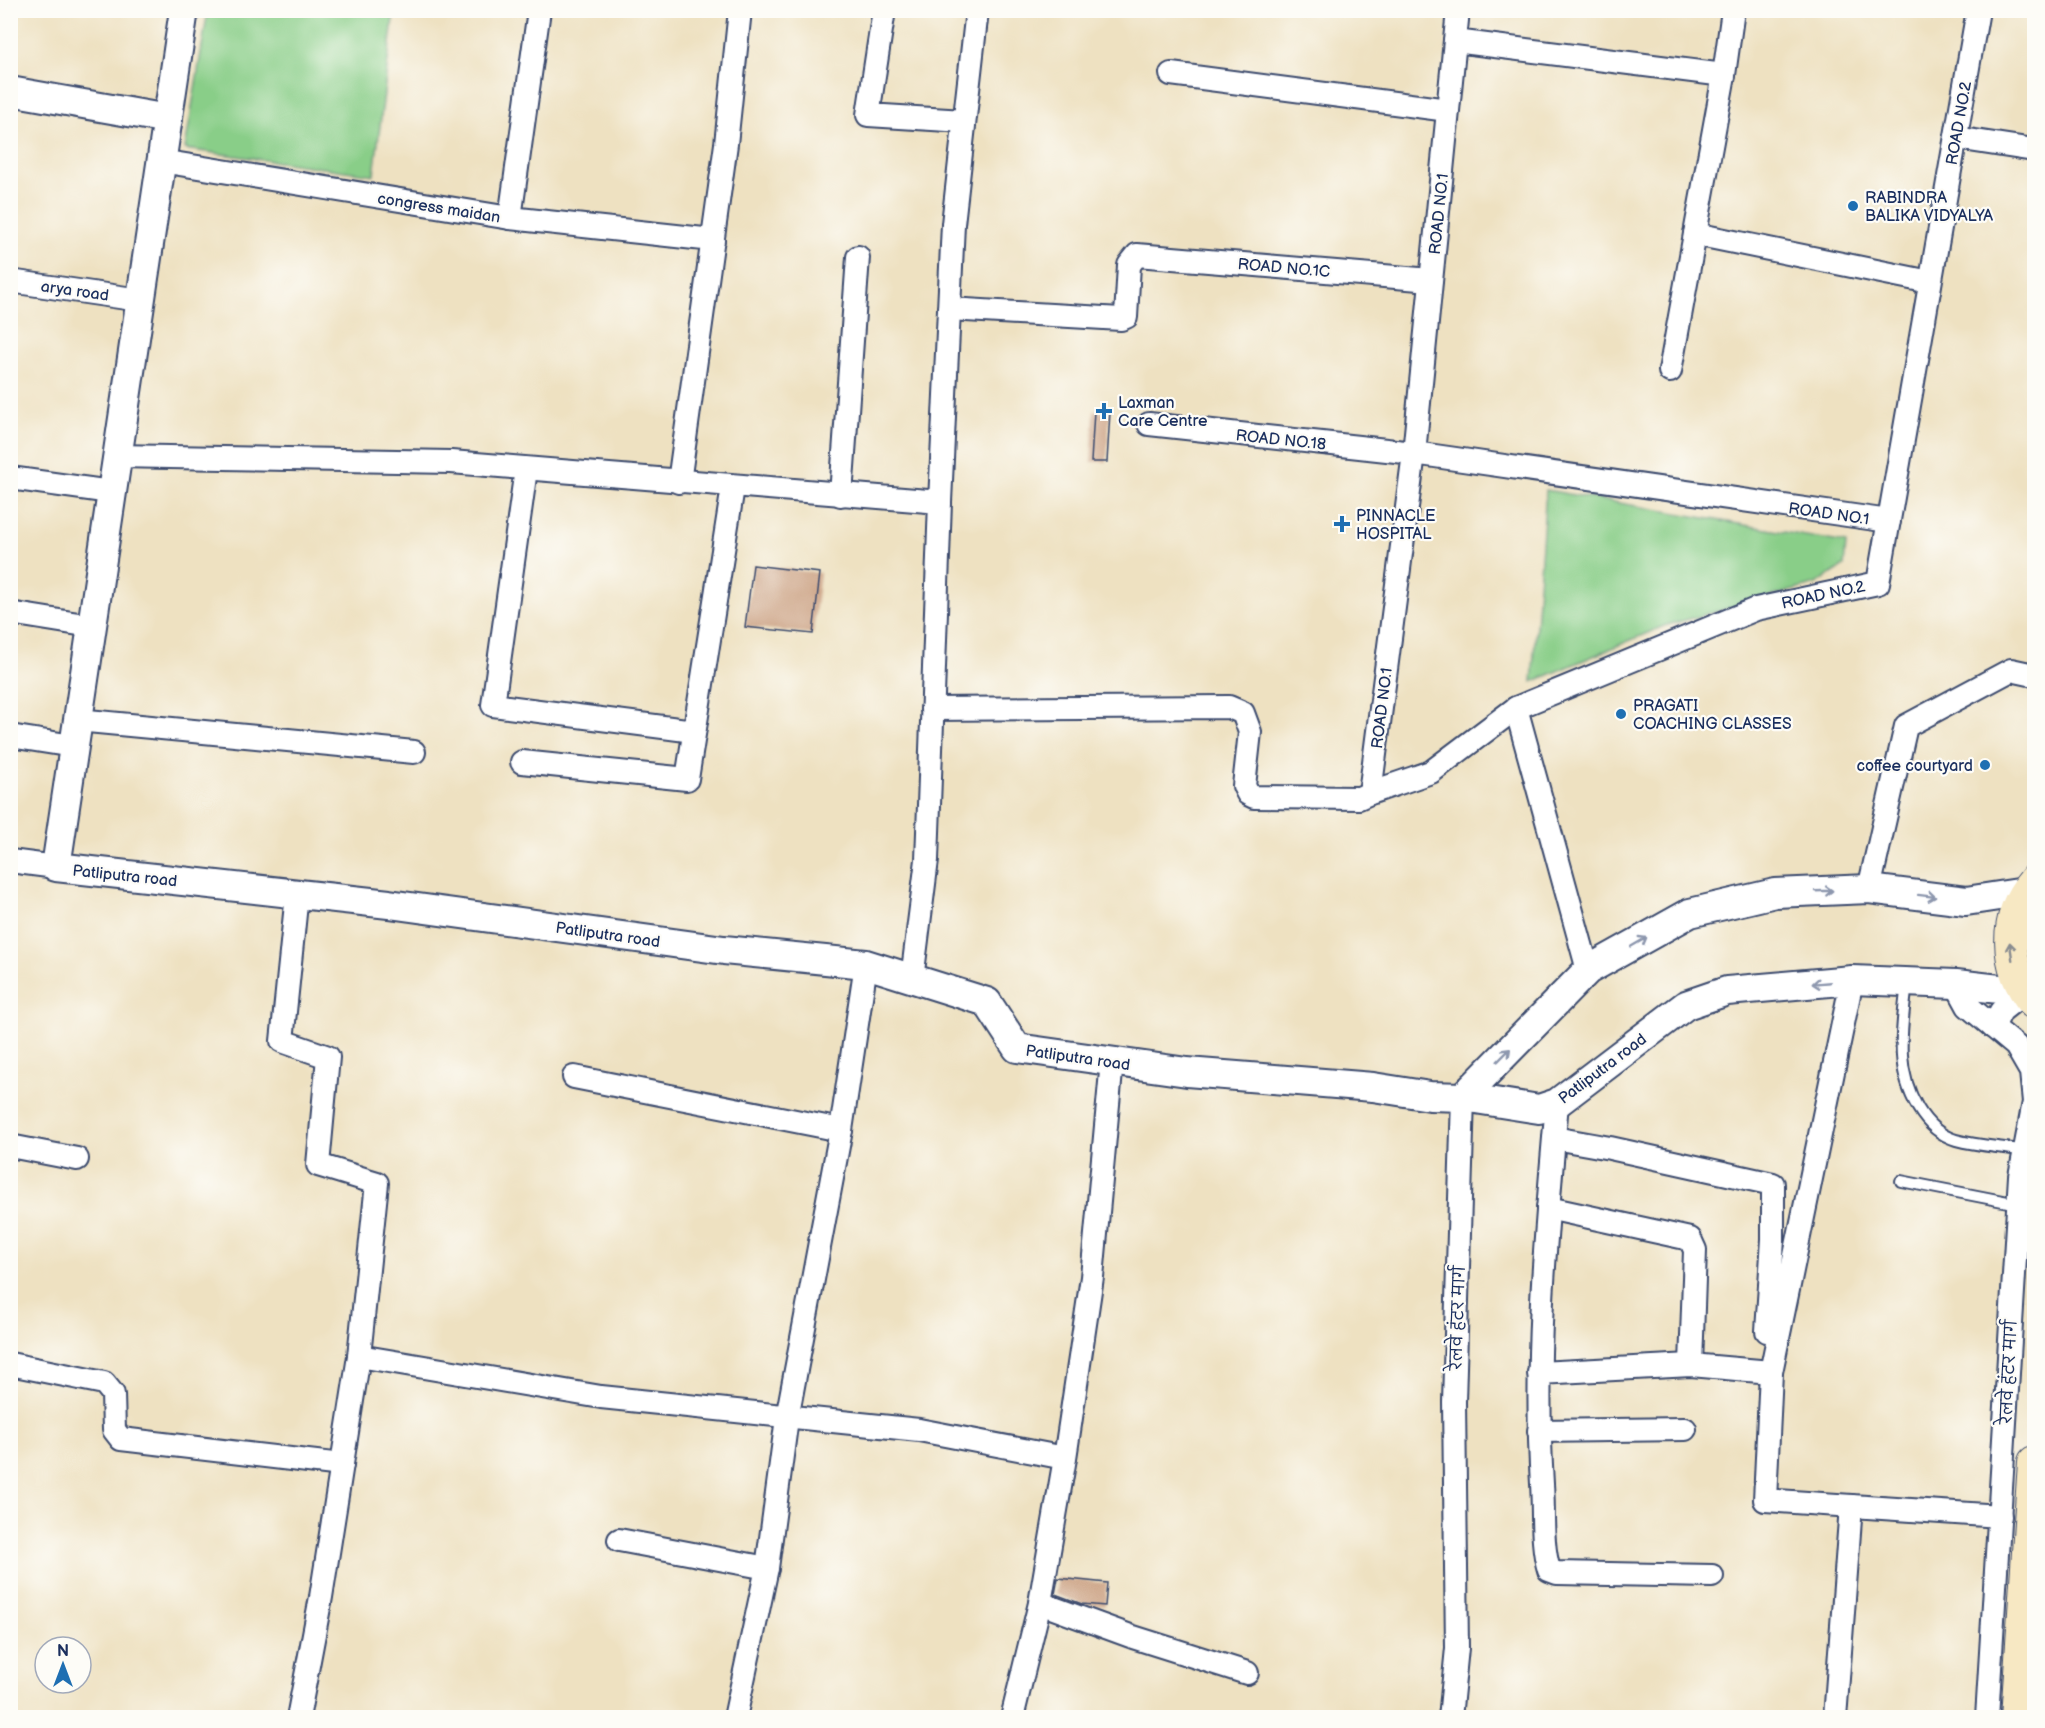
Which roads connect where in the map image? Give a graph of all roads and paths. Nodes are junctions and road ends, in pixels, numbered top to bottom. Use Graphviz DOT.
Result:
graph roads {
  1 [pos="184,10"];
  2 [pos="539,10"];
  3 [pos="740,10"];
  4 [pos="884,10"];
  5 [pos="977,10"];
  6 [pos="1458,10"];
  7 [pos="1733,10"];
  8 [pos="1978,10"];
  9 [pos="1455,41"];
  10 [pos="1170,74"];
  11 [pos="1724,75"];
  12 [pos="10,91"];
  13 [pos="1448,110"];
  14 [pos="168,119"];
  15 [pos="964,121"];
  16 [pos="1956,138"];
  17 [pos="2034,150"];
  18 [pos="161,161"];
  19 [pos="510,218"];
  20 [pos="1695,234"];
  21 [pos="713,240"];
  22 [pos="858,257"];
  23 [pos="1431,280"];
  24 [pos="10,281"];
  25 [pos="1930,282"];
  26 [pos="140,300"];
  27 [pos="949,309"];
  28 [pos="1670,371"];
  29 [pos="1149,424"];
  30 [pos="1414,453"];
  31 [pos="116,456"];
  32 [pos="525,469"];
  33 [pos="10,478"];
  34 [pos="679,482"];
  35 [pos="733,487"];
  36 [pos="111,492"];
  37 [pos="841,495"];
  38 [pos="940,502"];
  39 [pos="1889,521"];
  40 [pos="10,614"];
  41 [pos="91,626"];
  42 [pos="2034,675"];
  43 [pos="1516,708"];
  44 [pos="932,709"];
  45 [pos="694,731"];
  46 [pos="75,733"];
  47 [pos="10,736"];
  48 [pos="414,752"];
  49 [pos="522,762"];
  50 [pos="1370,793"];
  51 [pos="10,861"];
  52 [pos="56,867"];
  53 [pos="2030,886"];
  54 [pos="1869,889"];
  55 [pos="297,894"];
  56 [pos="866,964"];
  57 [pos="1588,970"];
  58 [pos="912,979"];
  59 [pos="1852,980"];
  60 [pos="1907,982"];
  61 [pos="1956,984"];
  62 [pos="2030,998"];
  63 [pos="1993,1027"];
  64 [pos="1112,1061"];
  65 [pos="574,1077"];
  66 [pos="1463,1096"];
  67 [pos="1557,1103"];
  68 [pos="841,1130"];
  69 [pos="1554,1138"];
  70 [pos="10,1146"];
  71 [pos="2025,1151"];
  72 [pos="77,1159"];
  73 [pos="1901,1181"];
  74 [pos="2018,1204"];
  75 [pos="1548,1208"];
  76 [pos="1767,1332"];
  77 [pos="359,1356"];
  78 [pos="10,1364"];
  79 [pos="1691,1365"];
  80 [pos="1771,1372"];
  81 [pos="1539,1373"];
  82 [pos="787,1418"];
  83 [pos="1685,1429"];
  84 [pos="1539,1431"];
  85 [pos="1065,1458"];
  86 [pos="2034,1462"];
  87 [pos="342,1465"];
  88 [pos="1851,1506"];
  89 [pos="2000,1516"];
  90 [pos="619,1540"];
  91 [pos="767,1568"];
  92 [pos="1712,1576"];
  93 [pos="1040,1603"];
  94 [pos="1248,1673"];
  95 [pos="298,1718"];
  96 [pos="735,1718"];
  97 [pos="1012,1718"];
  98 [pos="1450,1718"];
  99 [pos="1835,1718"];
  100 [pos="1987,1718"];
  101 [pos="2017,1718"];
  1 -- 14 [label="street"];
  2 -- 19 [label="street, congress maidan"];
  3 -- 21 [label="street"];
  4 -- 15 [label="street"];
  5 -- 15 [label="street"];
  6 -- 9 [label="street, ROAD NO.1"];
  7 -- 11 [label="street"];
  8 -- 16 [label="street, ROAD NO.2"];
  9 -- 11 [label="street"];
  9 -- 13 [label="street, ROAD NO.1"];
  10 -- 13 [label="street"];
  11 -- 20 [label="street"];
  12 -- 14 [label="street"];
  13 -- 23 [label="street, ROAD NO.1"];
  14 -- 18 [label="street"];
  15 -- 27 [label="street"];
  16 -- 17 [label="street"];
  16 -- 25 [label="street, ROAD NO.2"];
  18 -- 19 [label="street, congress maidan"];
  18 -- 26 [label="street"];
  19 -- 21 [label="street"];
  20 -- 25 [label="street"];
  20 -- 28 [label="street"];
  21 -- 34 [label="street"];
  22 -- 37 [label="street"];
  23 -- 27 [label="street, ROAD NO.1C"];
  23 -- 30 [label="street, ROAD NO.1"];
  24 -- 26 [label="street, arya road"];
  25 -- 39 [label="street, ROAD NO.2"];
  26 -- 31 [label="street"];
  27 -- 38 [label="street"];
  29 -- 30 [label="street, ROAD NO.18"];
  30 -- 39 [label="street, ROAD NO.1"];
  30 -- 50 [label="street, ROAD NO.1"];
  31 -- 32 [label="street"];
  31 -- 36 [label="street"];
  32 -- 34 [label="street"];
  32 -- 45 [label="street"];
  33 -- 36 [label="street"];
  34 -- 35 [label="street"];
  35 -- 37 [label="street"];
  35 -- 45 [label="street"];
  36 -- 41 [label="street"];
  37 -- 38 [label="street"];
  38 -- 44 [label="street"];
  39 -- 43 [label="street, ROAD NO.2"];
  40 -- 41 [label="street"];
  41 -- 46 [label="street"];
  42 -- 54 [label="street"];
  43 -- 50 [label="street"];
  43 -- 57 [label="street"];
  44 -- 50 [label="street"];
  44 -- 58 [label="street"];
  45 -- 49 [label="street"];
  46 -- 47 [label="street"];
  46 -- 48 [label="street"];
  46 -- 52 [label="street"];
  51 -- 52 [label="street"];
  52 -- 55 [label="street, Patliputra road"];
  54 -- 53 [label="street, one-way"];
  62 -- 53 [label="main road, one-way"];
  57 -- 54 [label="street, one-way"];
  55 -- 56 [label="street, Patliputra road"];
  55 -- 77 [label="street"];
  56 -- 58 [label="street, Patliputra road"];
  56 -- 68 [label="street"];
  66 -- 57 [label="street, one-way"];
  58 -- 64 [label="street, Patliputra road"];
  59 -- 60 [label="street, Patliputra road"];
  59 -- 67 [label="street, Patliputra road, one-way"];
  59 -- 80 [label="street"];
  60 -- 61 [label="street, Patliputra road"];
  60 -- 71 [label="lane"];
  61 -- 62 [label="street, Patliputra road"];
  61 -- 63 [label="street, रेलवे हंटर मार्ग"];
  62 -- 63 [label="street"];
  63 -- 71 [label="street, रेलवे हंटर मार्ग"];
  64 -- 66 [label="street, Patliputra road"];
  64 -- 85 [label="street"];
  65 -- 68 [label="street"];
  66 -- 67 [label="street, Patliputra road"];
  66 -- 98 [label="street, रेलवे हंटर मार्ग"];
  67 -- 69 [label="street"];
  68 -- 82 [label="street"];
  69 -- 75 [label="street"];
  69 -- 76 [label="street"];
  70 -- 72 [label="street"];
  71 -- 74 [label="street, रेलवे हंटर मार्ग"];
  73 -- 74 [label="lane"];
  74 -- 89 [label="street, रेलवे हंटर मार्ग"];
  75 -- 79 [label="street"];
  75 -- 81 [label="street"];
  77 -- 82 [label="street"];
  77 -- 87 [label="street"];
  78 -- 87 [label="street"];
  79 -- 80 [label="street"];
  79 -- 81 [label="street"];
  80 -- 88 [label="street"];
  81 -- 84 [label="street"];
  82 -- 85 [label="street"];
  82 -- 91 [label="street"];
  83 -- 84 [label="street"];
  84 -- 92 [label="street"];
  85 -- 93 [label="street"];
  86 -- 101 [label="main road"];
  87 -- 95 [label="street"];
  88 -- 89 [label="street"];
  88 -- 99 [label="street"];
  89 -- 100 [label="street, रेलवे हंटर मार्ग"];
  90 -- 91 [label="street"];
  91 -- 96 [label="street"];
  93 -- 94 [label="street"];
  93 -- 97 [label="street"];
}
